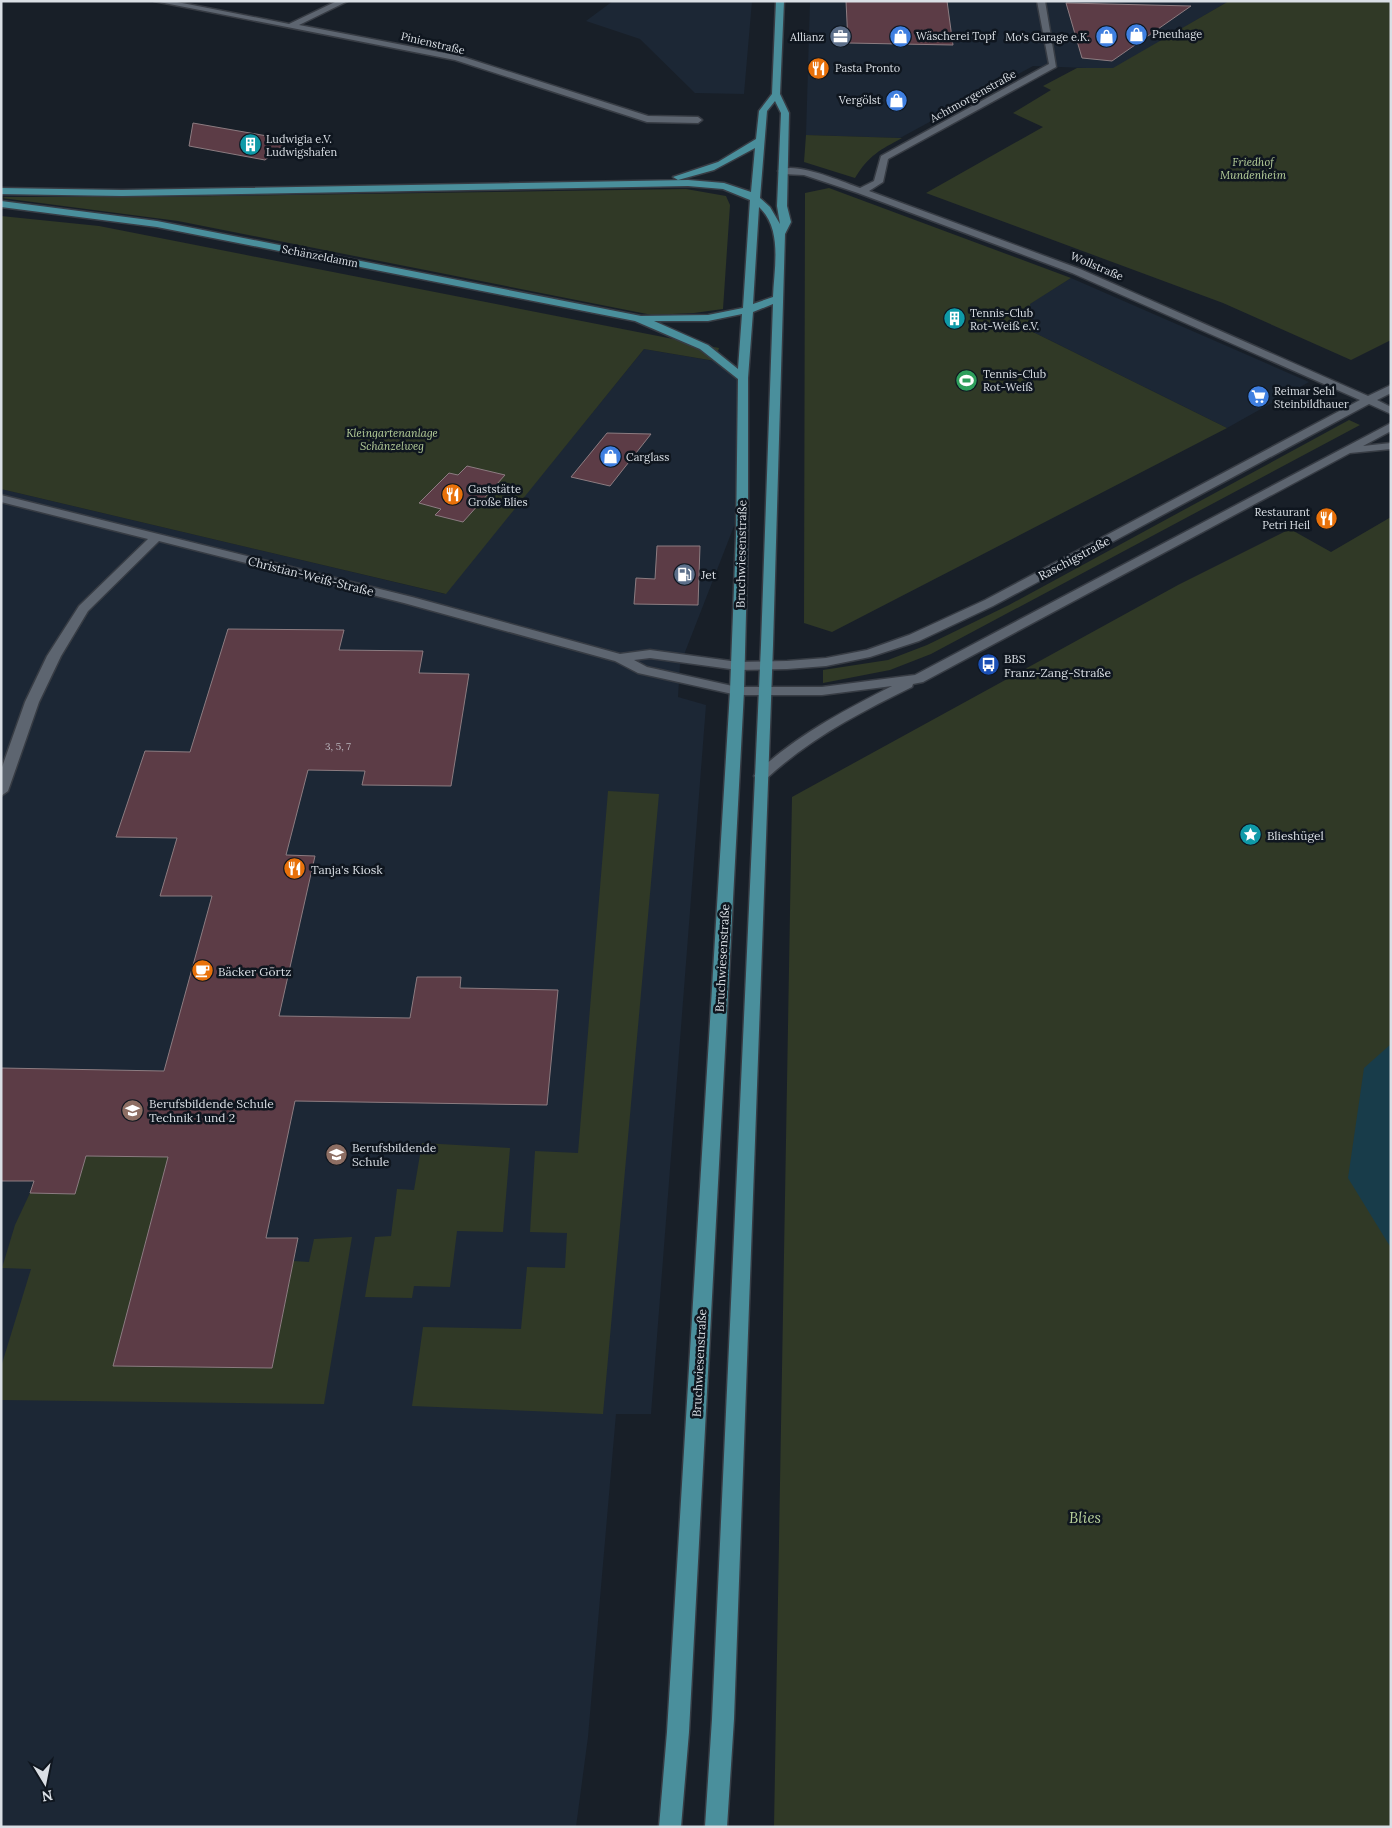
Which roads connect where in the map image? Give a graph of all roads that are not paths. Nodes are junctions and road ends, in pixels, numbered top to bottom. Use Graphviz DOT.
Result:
graph roads {
  1 [pos="344,1"];
  2 [pos="780,1"];
  3 [pos="1041,1"];
  4 [pos="164,2"];
  5 [pos="291,26"];
  6 [pos="776,94"];
  7 [pos="698,120"];
  8 [pos="760,140"];
  9 [pos="784,171"];
  10 [pos="637,183"];
  11 [pos="861,190"];
  12 [pos="1,191"];
  13 [pos="755,198"];
  14 [pos="1,204"];
  15 [pos="780,234"];
  16 [pos="778,299"];
  17 [pos="747,310"];
  18 [pos="638,318"];
  19 [pos="743,378"];
  20 [pos="1391,388"];
  21 [pos="1368,400"];
  22 [pos="1391,411"];
  23 [pos="1391,426"];
  24 [pos="1391,446"];
  25 [pos="1337,454"];
  26 [pos="1,498"];
  27 [pos="156,538"];
  28 [pos="620,658"];
  29 [pos="738,666"];
  30 [pos="767,666"];
  31 [pos="918,679"];
  32 [pos="737,691"];
  33 [pos="765,691"];
  34 [pos="761,776"];
  35 [pos="1,791"];
  36 [pos="670,1827"];
  37 [pos="716,1827"];
  1 -- 5 [label="street"];
  2 -- 6 [label="main road"];
  3 -- 11 [label="street, Achtmorgenstraße"];
  4 -- 5 [label="street, Pinienstraße"];
  5 -- 7 [label="street, Pinienstraße"];
  6 -- 8 [label="main road, Bruchwiesenstraße"];
  6 -- 9 [label="main road"];
  8 -- 10 [label="main road"];
  8 -- 13 [label="main road, Bruchwiesenstraße"];
  9 -- 11 [label="street, Wollstraße"];
  9 -- 15 [label="main road"];
  10 -- 12 [label="main road"];
  10 -- 13 [label="main road"];
  11 -- 21 [label="street, Wollstraße"];
  13 -- 15 [label="main road"];
  13 -- 17 [label="main road, Bruchwiesenstraße"];
  14 -- 18 [label="main road, Schänzeldamm"];
  15 -- 16 [label="main road"];
  16 -- 17 [label="main road, Schänzeldamm"];
  16 -- 30 [label="main road"];
  17 -- 18 [label="main road, Schänzeldamm"];
  17 -- 19 [label="main road, Bruchwiesenstraße"];
  18 -- 19 [label="main road, Schänzeldamm"];
  19 -- 29 [label="main road, Bruchwiesenstraße"];
  20 -- 21 [label="street, Raschigstraße"];
  21 -- 22 [label="street, Wollstraße"];
  21 -- 30 [label="street, Raschigstraße"];
  23 -- 25 [label="street"];
  24 -- 25 [label="street"];
  25 -- 31 [label="street"];
  26 -- 27 [label="street, Christian-Weiß-Straße"];
  27 -- 28 [label="street, Christian-Weiß-Straße"];
  27 -- 35 [label="street"];
  28 -- 29 [label="street, Christian-Weiß-Straße"];
  28 -- 32 [label="street, Christian-Weiß-Straße"];
  29 -- 30 [label="street, Raschigstraße"];
  29 -- 32 [label="main road, Bruchwiesenstraße"];
  30 -- 33 [label="main road"];
  31 -- 33 [label="street"];
  31 -- 34 [label="street"];
  32 -- 33 [label="street, Christian-Weiß-Straße"];
  32 -- 36 [label="main road, Bruchwiesenstraße"];
  33 -- 34 [label="main road"];
  34 -- 37 [label="main road"];
}
